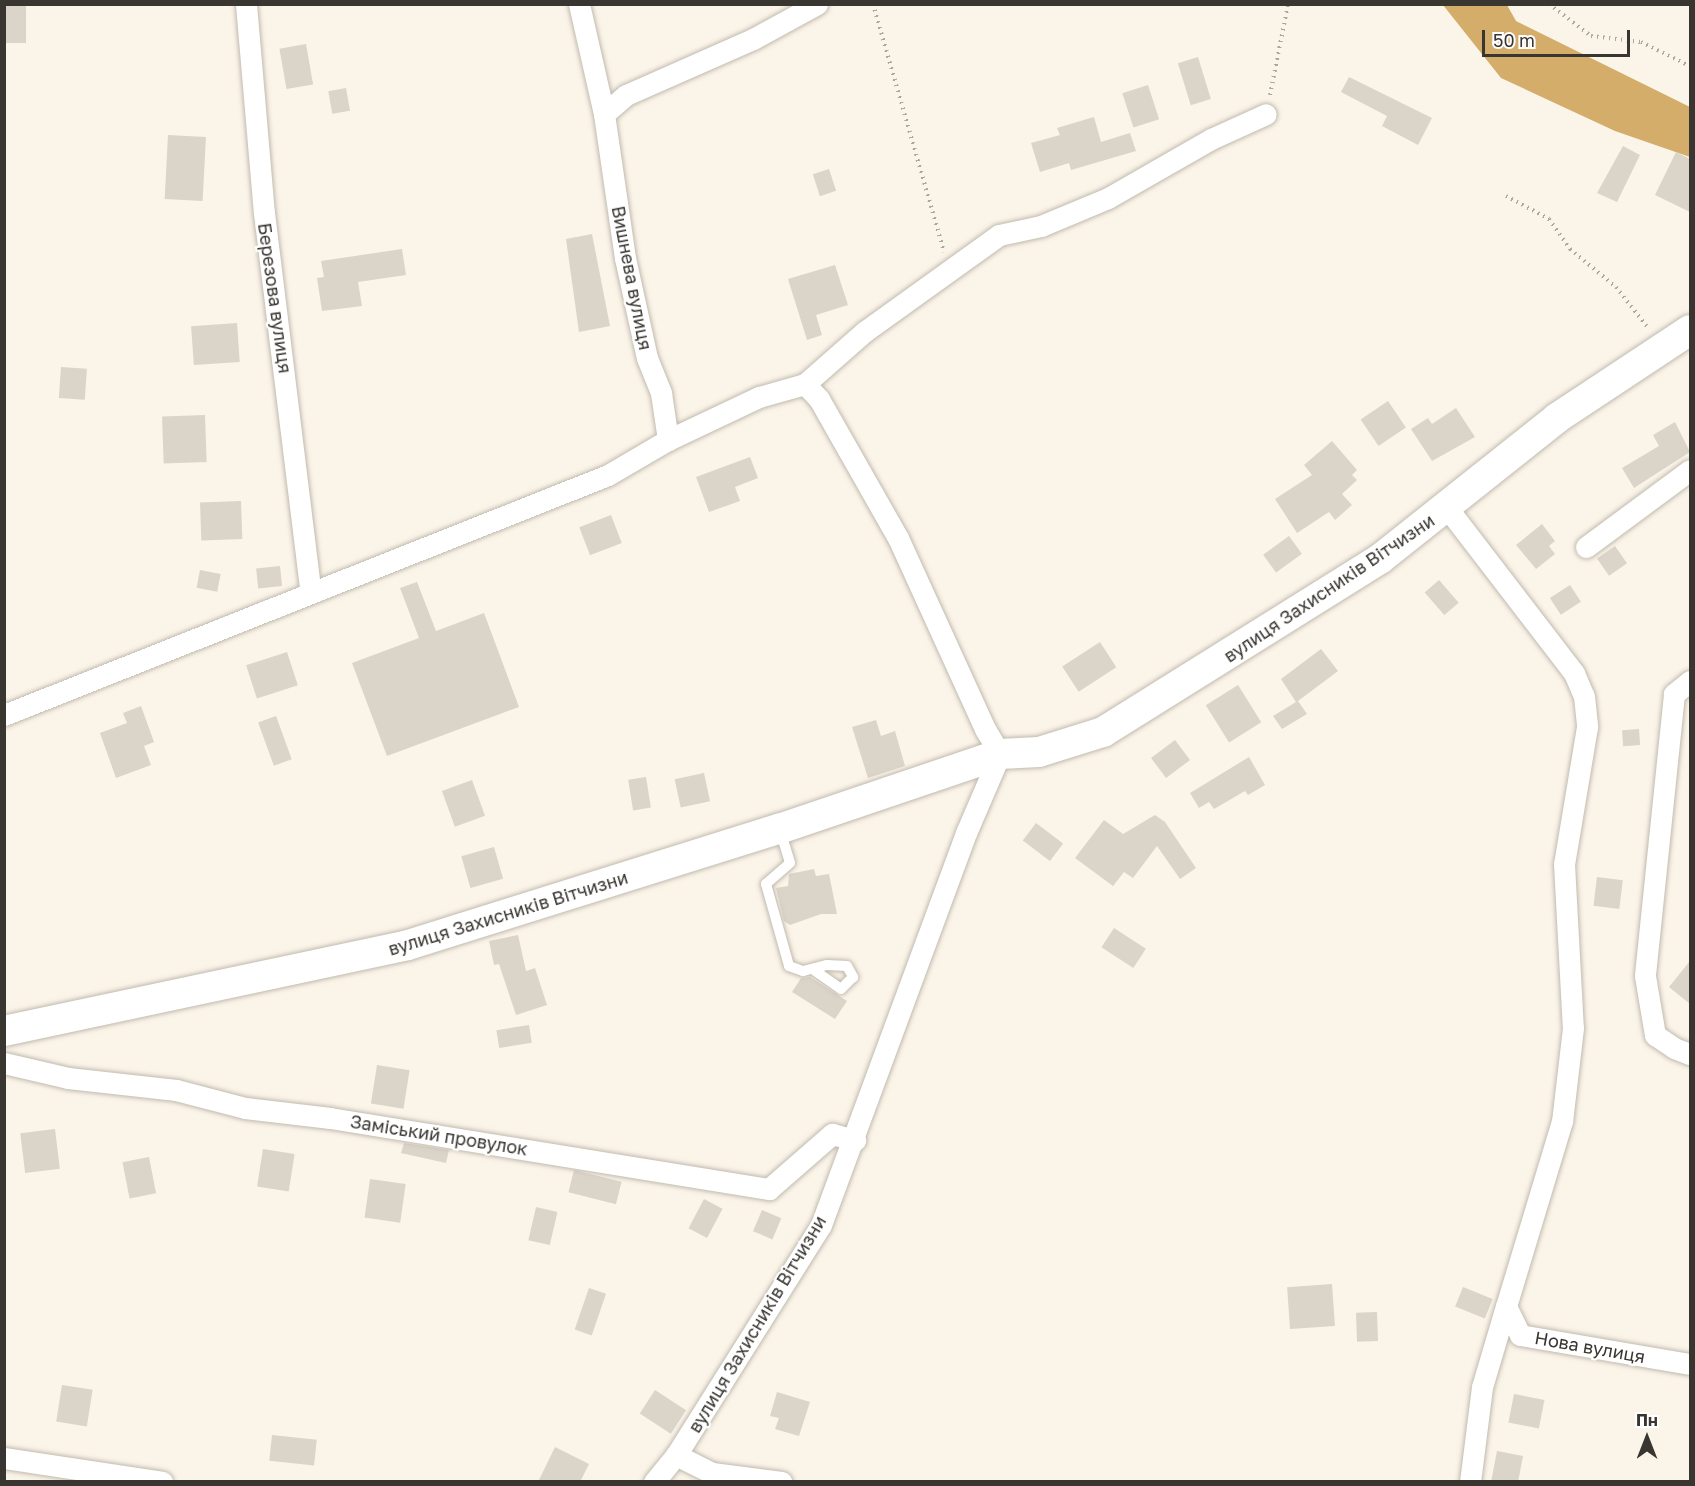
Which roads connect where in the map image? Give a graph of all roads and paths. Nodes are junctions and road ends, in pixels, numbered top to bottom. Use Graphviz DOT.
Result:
graph roads {
  1 [pos="246,4"];
  2 [pos="579,4"];
  3 [pos="817,4"];
  4 [pos="873,4"];
  5 [pos="1287,4"];
  6 [pos="1549,4"];
  7 [pos="1690,66"];
  8 [pos="604,114"];
  9 [pos="1266,114"];
  10 [pos="1506,196"];
  11 [pos="949,269"];
  12 [pos="1690,330"];
  13 [pos="1662,347"];
  14 [pos="805,384"];
  15 [pos="668,440"];
  16 [pos="1690,470"];
  17 [pos="1448,508"];
  18 [pos="1586,547"];
  19 [pos="310,590"];
  20 [pos="1690,681"];
  21 [pos="4,715"];
  22 [pos="1000,754"];
  23 [pos="780,829"];
  24 [pos="815,971"];
  25 [pos="4,1030"];
  26 [pos="1690,1054"];
  27 [pos="4,1063"];
  28 [pos="855,1140"];
  29 [pos="1506,1306"];
  30 [pos="1690,1364"];
  31 [pos="676,1455"];
  32 [pos="4,1458"];
  33 [pos="162,1482"];
  34 [pos="654,1482"];
  35 [pos="781,1482"];
  36 [pos="1470,1482"];
  1 -- 19 [label="street, Березова вулиця"];
  2 -- 8 [label="street, Вишнева вулиця"];
  3 -- 8 [label="street"];
  4 -- 11 [label="path"];
  5 -- 9 [label="path"];
  6 -- 7 [label="path"];
  8 -- 15 [label="street, Вишнева вулиця"];
  9 -- 11 [label="street"];
  10 -- 13 [label="path"];
  11 -- 14 [label="street"];
  12 -- 13 [label="street, вулиця Захисників Вітчизни"];
  13 -- 17 [label="street, вулиця Захисників Вітчизни"];
  14 -- 15 [label="street"];
  14 -- 22 [label="street"];
  15 -- 19 [label="street"];
  16 -- 18 [label="street"];
  17 -- 22 [label="street, вулиця Захисників Вітчизни"];
  17 -- 29 [label="street"];
  19 -- 21 [label="street"];
  20 -- 26 [label="street"];
  22 -- 23 [label="street, вулиця Захисників Вітчизни"];
  22 -- 28 [label="street, вулиця Захисників Вітчизни"];
  23 -- 24 [label="lane"];
  23 -- 25 [label="street, вулиця Захисників Вітчизни"];
  27 -- 28 [label="street, Заміський провулок"];
  28 -- 31 [label="street, вулиця Захисників Вітчизни"];
  29 -- 30 [label="street, Нова вулиця"];
  29 -- 36 [label="street"];
  31 -- 34 [label="street, вулиця Захисників Вітчизни"];
  31 -- 35 [label="street"];
  32 -- 33 [label="street"];
}
